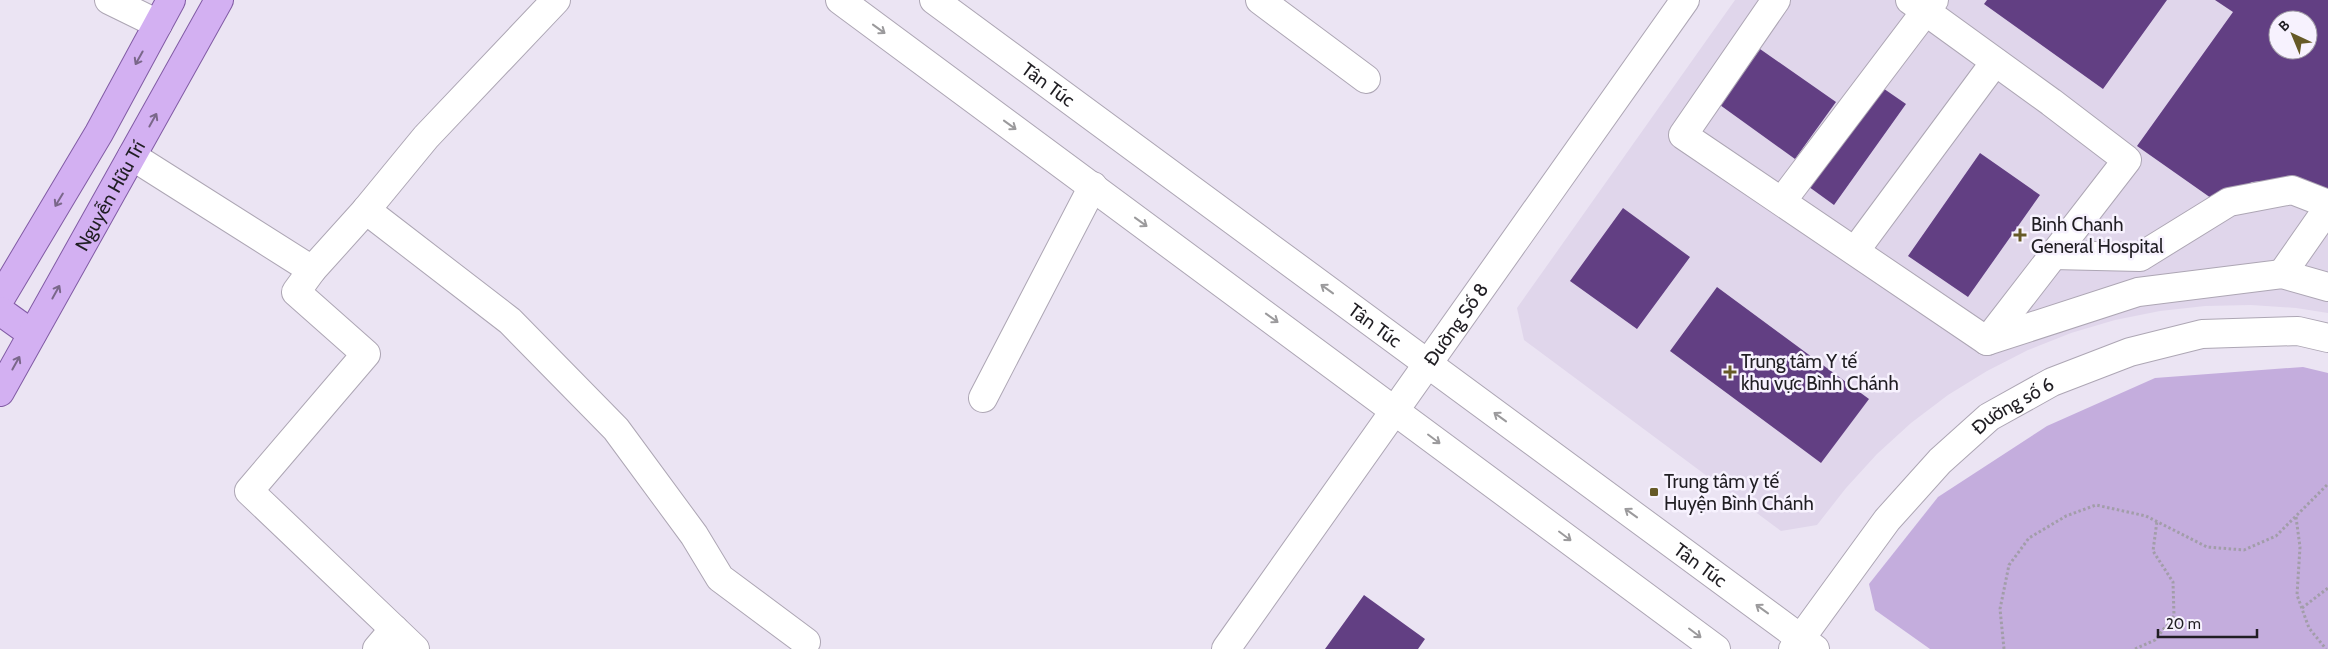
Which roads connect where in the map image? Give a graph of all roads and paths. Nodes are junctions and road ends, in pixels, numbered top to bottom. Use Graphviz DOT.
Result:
graph roads {
  1 [pos="109,0"];
  2 [pos="171,0"];
  3 [pos="220,0"];
  4 [pos="556,0"];
  5 [pos="840,0"];
  6 [pos="1260,0"];
  7 [pos="1685,0"];
  8 [pos="1776,0"];
  9 [pos="947,4"];
  10 [pos="1923,4"];
  11 [pos="158,24"];
  12 [pos="1995,62"];
  13 [pos="1366,79"];
  14 [pos="132,156"];
  15 [pos="1093,186"];
  16 [pos="1782,201"];
  17 [pos="2328,206"];
  18 [pos="366,210"];
  19 [pos="1855,251"];
  20 [pos="2053,255"];
  21 [pos="312,270"];
  22 [pos="2282,274"];
  23 [pos="2328,287"];
  24 [pos="0,299"];
  25 [pos="0,311"];
  26 [pos="32,334"];
  27 [pos="2328,338"];
  28 [pos="1987,341"];
  29 [pos="1428,364"];
  30 [pos="0,392"];
  31 [pos="983,398"];
  32 [pos="1395,410"];
  33 [pos="2328,484"];
  34 [pos="2296,516"];
  35 [pos="2157,522"];
  36 [pos="2328,588"];
  37 [pos="2302,608"];
  38 [pos="386,639"];
  39 [pos="806,642"];
  40 [pos="1803,645"];
  41 [pos="415,649"];
  42 [pos="1226,649"];
  43 [pos="1716,649"];
  44 [pos="2004,649"];
  45 [pos="2135,649"];
  46 [pos="2326,649"];
  1 -- 11 [label="street"];
  2 -- 11 [label="main road"];
  14 -- 3 [label="main road, Nguyễn Hữu Trí, one-way"];
  4 -- 18 [label="street"];
  5 -- 15 [label="street, one-way"];
  6 -- 13 [label="street"];
  7 -- 29 [label="street, Đường Số 8"];
  8 -- 16 [label="street"];
  29 -- 9 [label="street, Tân Túc, one-way"];
  10 -- 12 [label="street"];
  10 -- 16 [label="street"];
  11 -- 24 [label="main road, one-way"];
  12 -- 19 [label="street"];
  12 -- 20 [label="street"];
  14 -- 21 [label="street"];
  26 -- 14 [label="main road, Nguyễn Hữu Trí, one-way"];
  15 -- 31 [label="street"];
  15 -- 32 [label="street, one-way"];
  16 -- 19 [label="street"];
  17 -- 20 [label="street"];
  17 -- 22 [label="street"];
  18 -- 21 [label="street"];
  18 -- 39 [label="street"];
  19 -- 28 [label="street"];
  20 -- 28 [label="street"];
  21 -- 38 [label="street"];
  22 -- 23 [label="street"];
  22 -- 28 [label="street"];
  25 -- 26 [label="main road"];
  30 -- 26 [label="main road, Nguyễn Hữu Trí, one-way"];
  27 -- 40 [label="street, Đường số 6"];
  29 -- 32 [label="street, Đường Số 8"];
  40 -- 29 [label="street, Tân Túc, one-way"];
  32 -- 42 [label="street, Đường Số 8"];
  32 -- 43 [label="street, one-way"];
  33 -- 34 [label="path"];
  34 -- 35 [label="path"];
  34 -- 37 [label="path"];
  35 -- 44 [label="path"];
  35 -- 45 [label="path"];
  36 -- 37 [label="path"];
  37 -- 46 [label="path"];
  38 -- 41 [label="street"];
}
